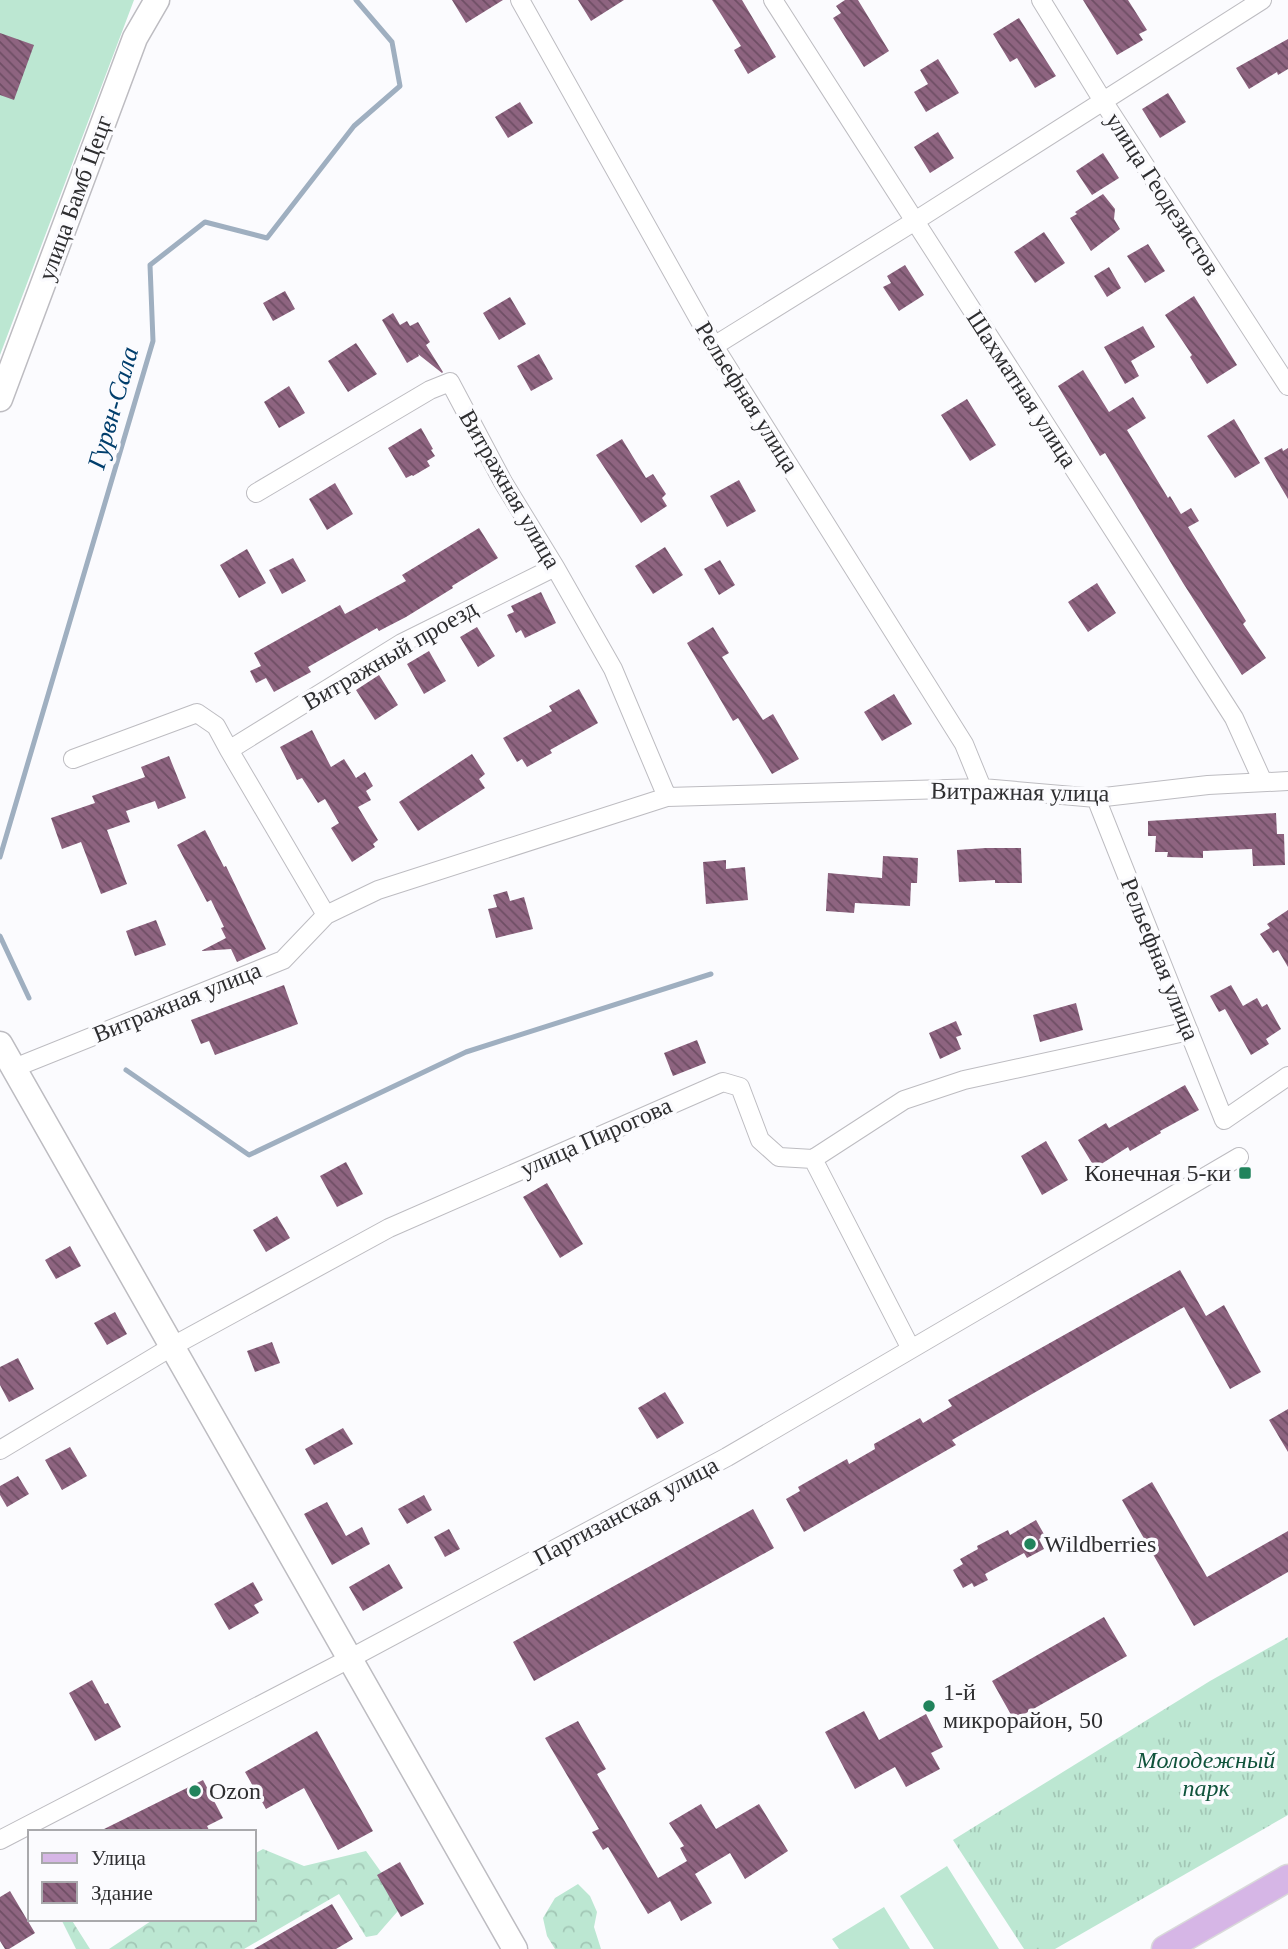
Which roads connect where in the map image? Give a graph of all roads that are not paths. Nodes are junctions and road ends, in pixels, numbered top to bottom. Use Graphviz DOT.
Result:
graph roads {
  1 [pos="157,0"];
  2 [pos="520,0"];
  3 [pos="773,0"];
  4 [pos="1041,0"];
  5 [pos="1262,0"];
  6 [pos="1103,102"];
  7 [pos="915,222"];
  8 [pos="714,346"];
  9 [pos="1288,386"];
  10 [pos="0,399"];
  11 [pos="256,493"];
  12 [pos="555,566"];
  13 [pos="229,750"];
  14 [pos="73,760"];
  15 [pos="1288,781"];
  16 [pos="1263,782"];
  17 [pos="982,788"];
  18 [pos="667,797"];
  19 [pos="1096,798"];
  20 [pos="326,915"];
  21 [pos="1189,1031"];
  22 [pos="0,1044"];
  23 [pos="14,1068"];
  24 [pos="1288,1076"];
  25 [pos="1239,1157"];
  26 [pos="813,1158"];
  27 [pos="173,1346"];
  28 [pos="911,1349"];
  29 [pos="0,1450"];
  30 [pos="351,1658"];
  31 [pos="0,1840"];
  32 [pos="1288,1878"];
  33 [pos="515,1949"];
  34 [pos="1165,1949"];
  1 -- 10 [label="main road, улица Бамб Цецг"];
  2 -- 8 [label="street, Рельефная улица"];
  3 -- 7 [label="street, Шахматная улица"];
  4 -- 6 [label="street, улица Геодезистов"];
  5 -- 6 [label="street"];
  6 -- 7 [label="street"];
  6 -- 9 [label="street, улица Геодезистов"];
  7 -- 8 [label="street"];
  7 -- 16 [label="street, Шахматная улица"];
  8 -- 17 [label="street, Рельефная улица"];
  11 -- 12 [label="street, Витражная улица"];
  12 -- 13 [label="street, Витражный проезд"];
  12 -- 18 [label="street, Витражная улица"];
  13 -- 14 [label="street"];
  13 -- 20 [label="street"];
  15 -- 16 [label="street, Витражная улица"];
  16 -- 19 [label="street, Витражная улица"];
  17 -- 18 [label="street, Витражная улица"];
  17 -- 19 [label="street, Витражная улица"];
  18 -- 20 [label="street, Витражная улица"];
  19 -- 21 [label="street, Рельефная улица"];
  20 -- 23 [label="street, Витражная улица"];
  21 -- 24 [label="street, Рельефная улица"];
  21 -- 26 [label="street"];
  22 -- 23 [label="main road"];
  23 -- 27 [label="main road"];
  25 -- 28 [label="street, Партизанская улица"];
  26 -- 27 [label="street, улица Пирогова"];
  26 -- 28 [label="street"];
  27 -- 29 [label="street, улица Пирогова"];
  27 -- 30 [label="main road"];
  28 -- 30 [label="street, Партизанская улица"];
  30 -- 31 [label="street, Партизанская улица"];
  30 -- 33 [label="main road"];
  32 -- 34 [label="main road"];
}
